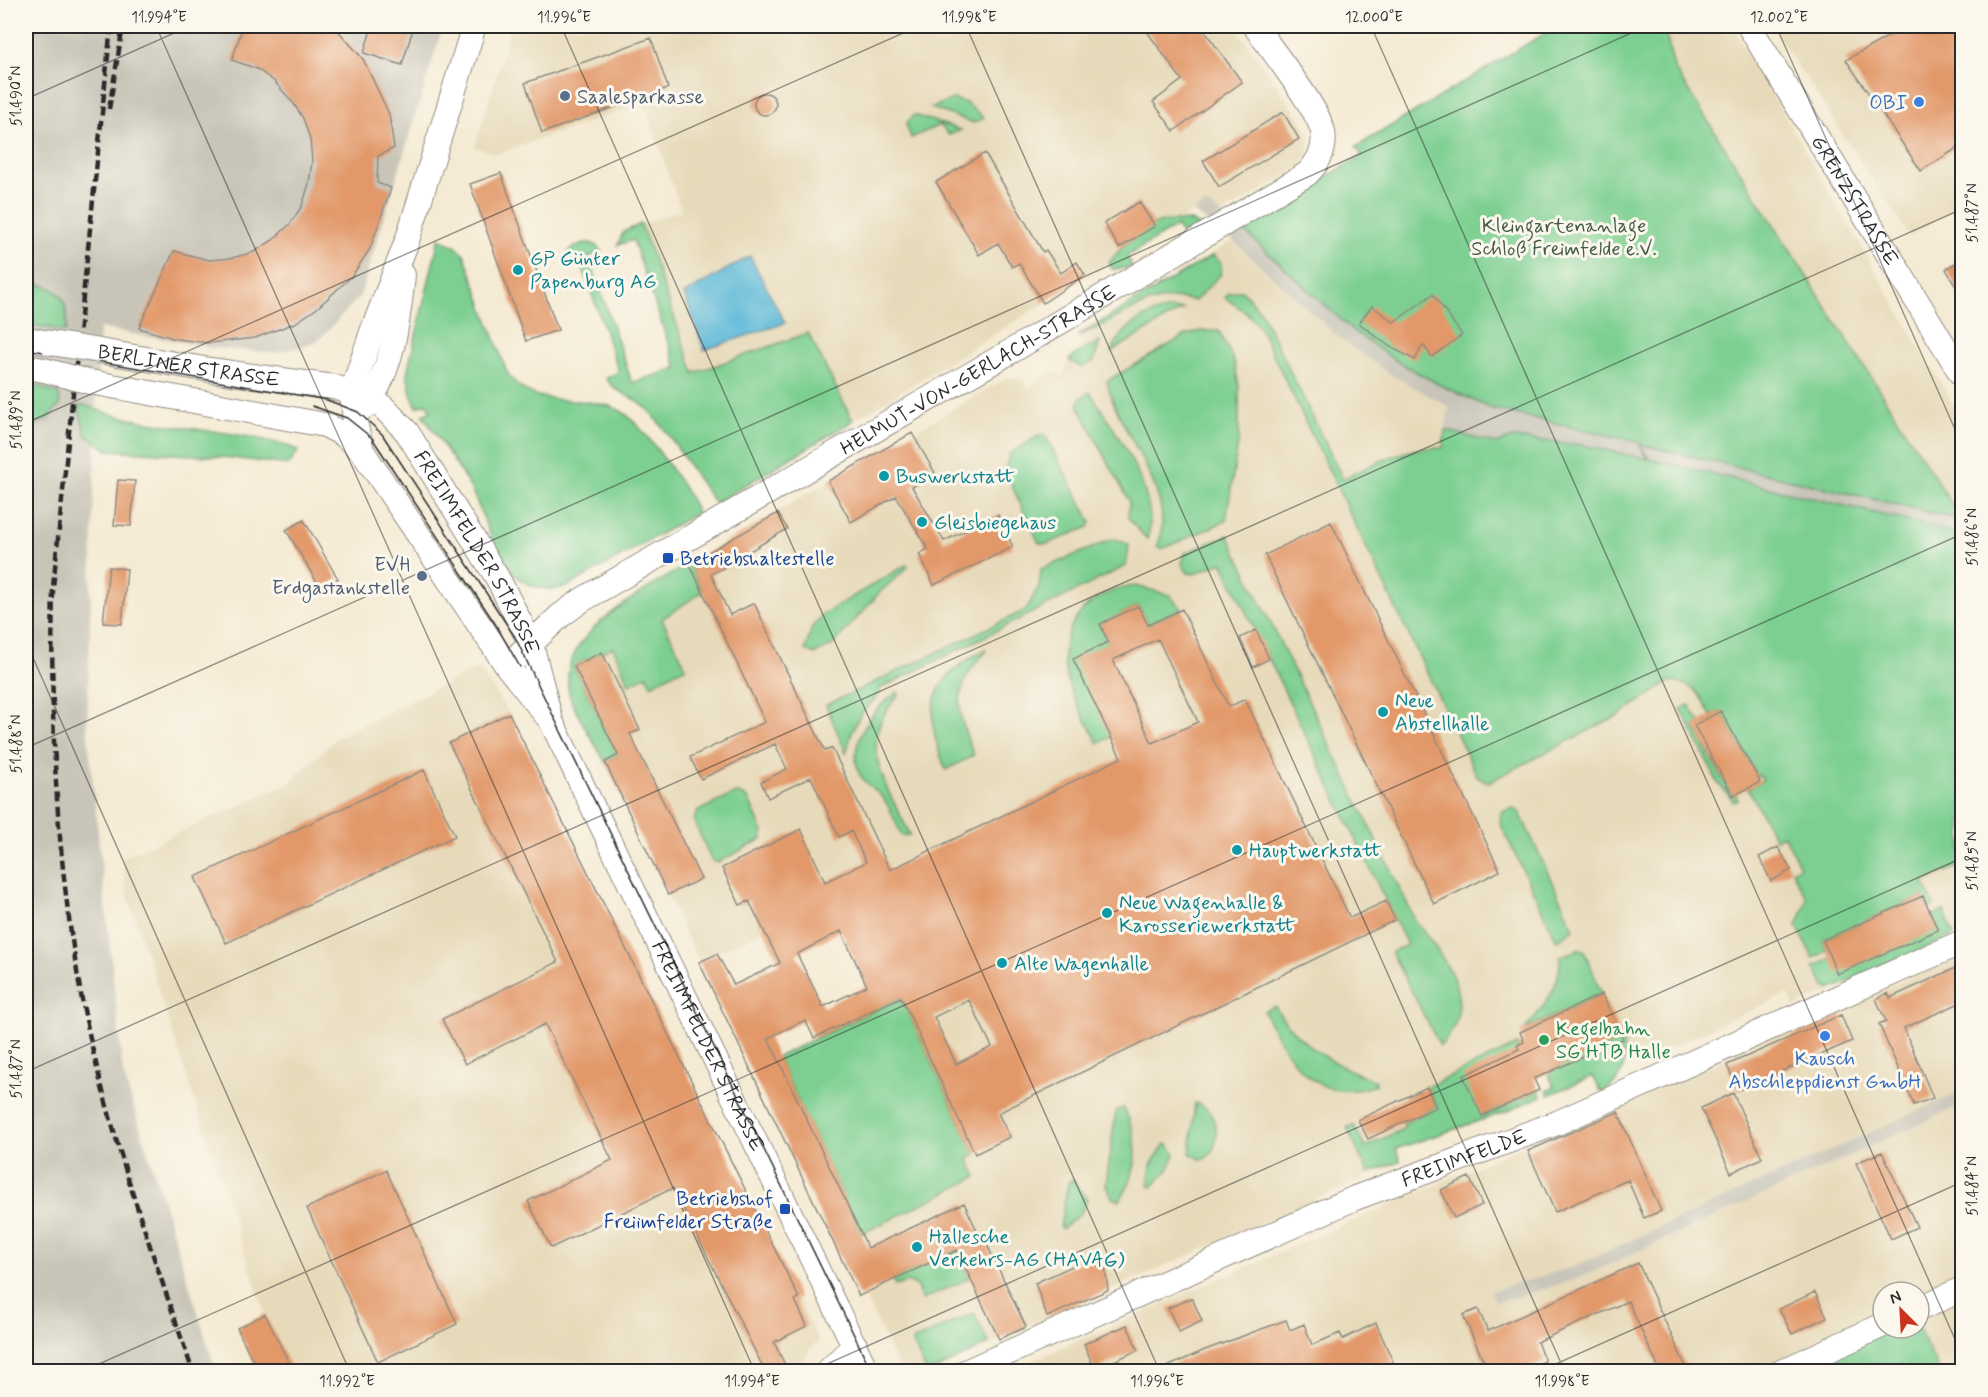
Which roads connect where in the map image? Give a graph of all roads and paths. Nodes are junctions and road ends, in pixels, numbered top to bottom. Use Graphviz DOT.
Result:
graph roads {
  1 [pos="474,26"];
  2 [pos="1255,26"];
  3 [pos="1749,26"];
  4 [pos="26,339"];
  5 [pos="35,369"];
  6 [pos="1962,375"];
  7 [pos="359,402"];
  8 [pos="325,425"];
  9 [pos="362,451"];
  10 [pos="531,644"];
  11 [pos="507,666"];
  12 [pos="551,721"];
  13 [pos="1962,942"];
  14 [pos="1962,1289"];
  15 [pos="1931,1303"];
  16 [pos="1871,1330"];
  17 [pos="855,1345"];
  18 [pos="827,1371"];
  19 [pos="867,1371"];
  20 [pos="965,1371"];
  21 [pos="1781,1371"];
  1 -- 7 [label="street"];
  2 -- 10 [label="street, HELMUT-VON-GERLACH-STRASSE"];
  3 -- 6 [label="street, GRENZSTRASSE"];
  4 -- 7 [label="street, BERLINER STRASSE, bridge"];
  5 -- 8 [label="street, BERLINER STRASSE, bridge"];
  7 -- 8 [label="street, BERLINER STRASSE"];
  7 -- 9 [label="street"];
  7 -- 10 [label="street, FREIIMFELDER STRASSE"];
  8 -- 9 [label="street, BERLINER STRASSE"];
  9 -- 11 [label="street, FREIIMFELDER STRASSE"];
  10 -- 11 [label="street, HELMUT-VON-GERLACH-STRASSE"];
  10 -- 12 [label="street, FREIIMFELDER STRASSE"];
  11 -- 12 [label="street, FREIIMFELDER STRASSE"];
  12 -- 17 [label="street, FREIIMFELDER STRASSE"];
  13 -- 20 [label="street, FREIIMFELDE"];
  14 -- 15 [label="street"];
  16 -- 21 [label="street"];
  17 -- 18 [label="street"];
  17 -- 19 [label="street, FREIIMFELDER STRASSE"];
}
